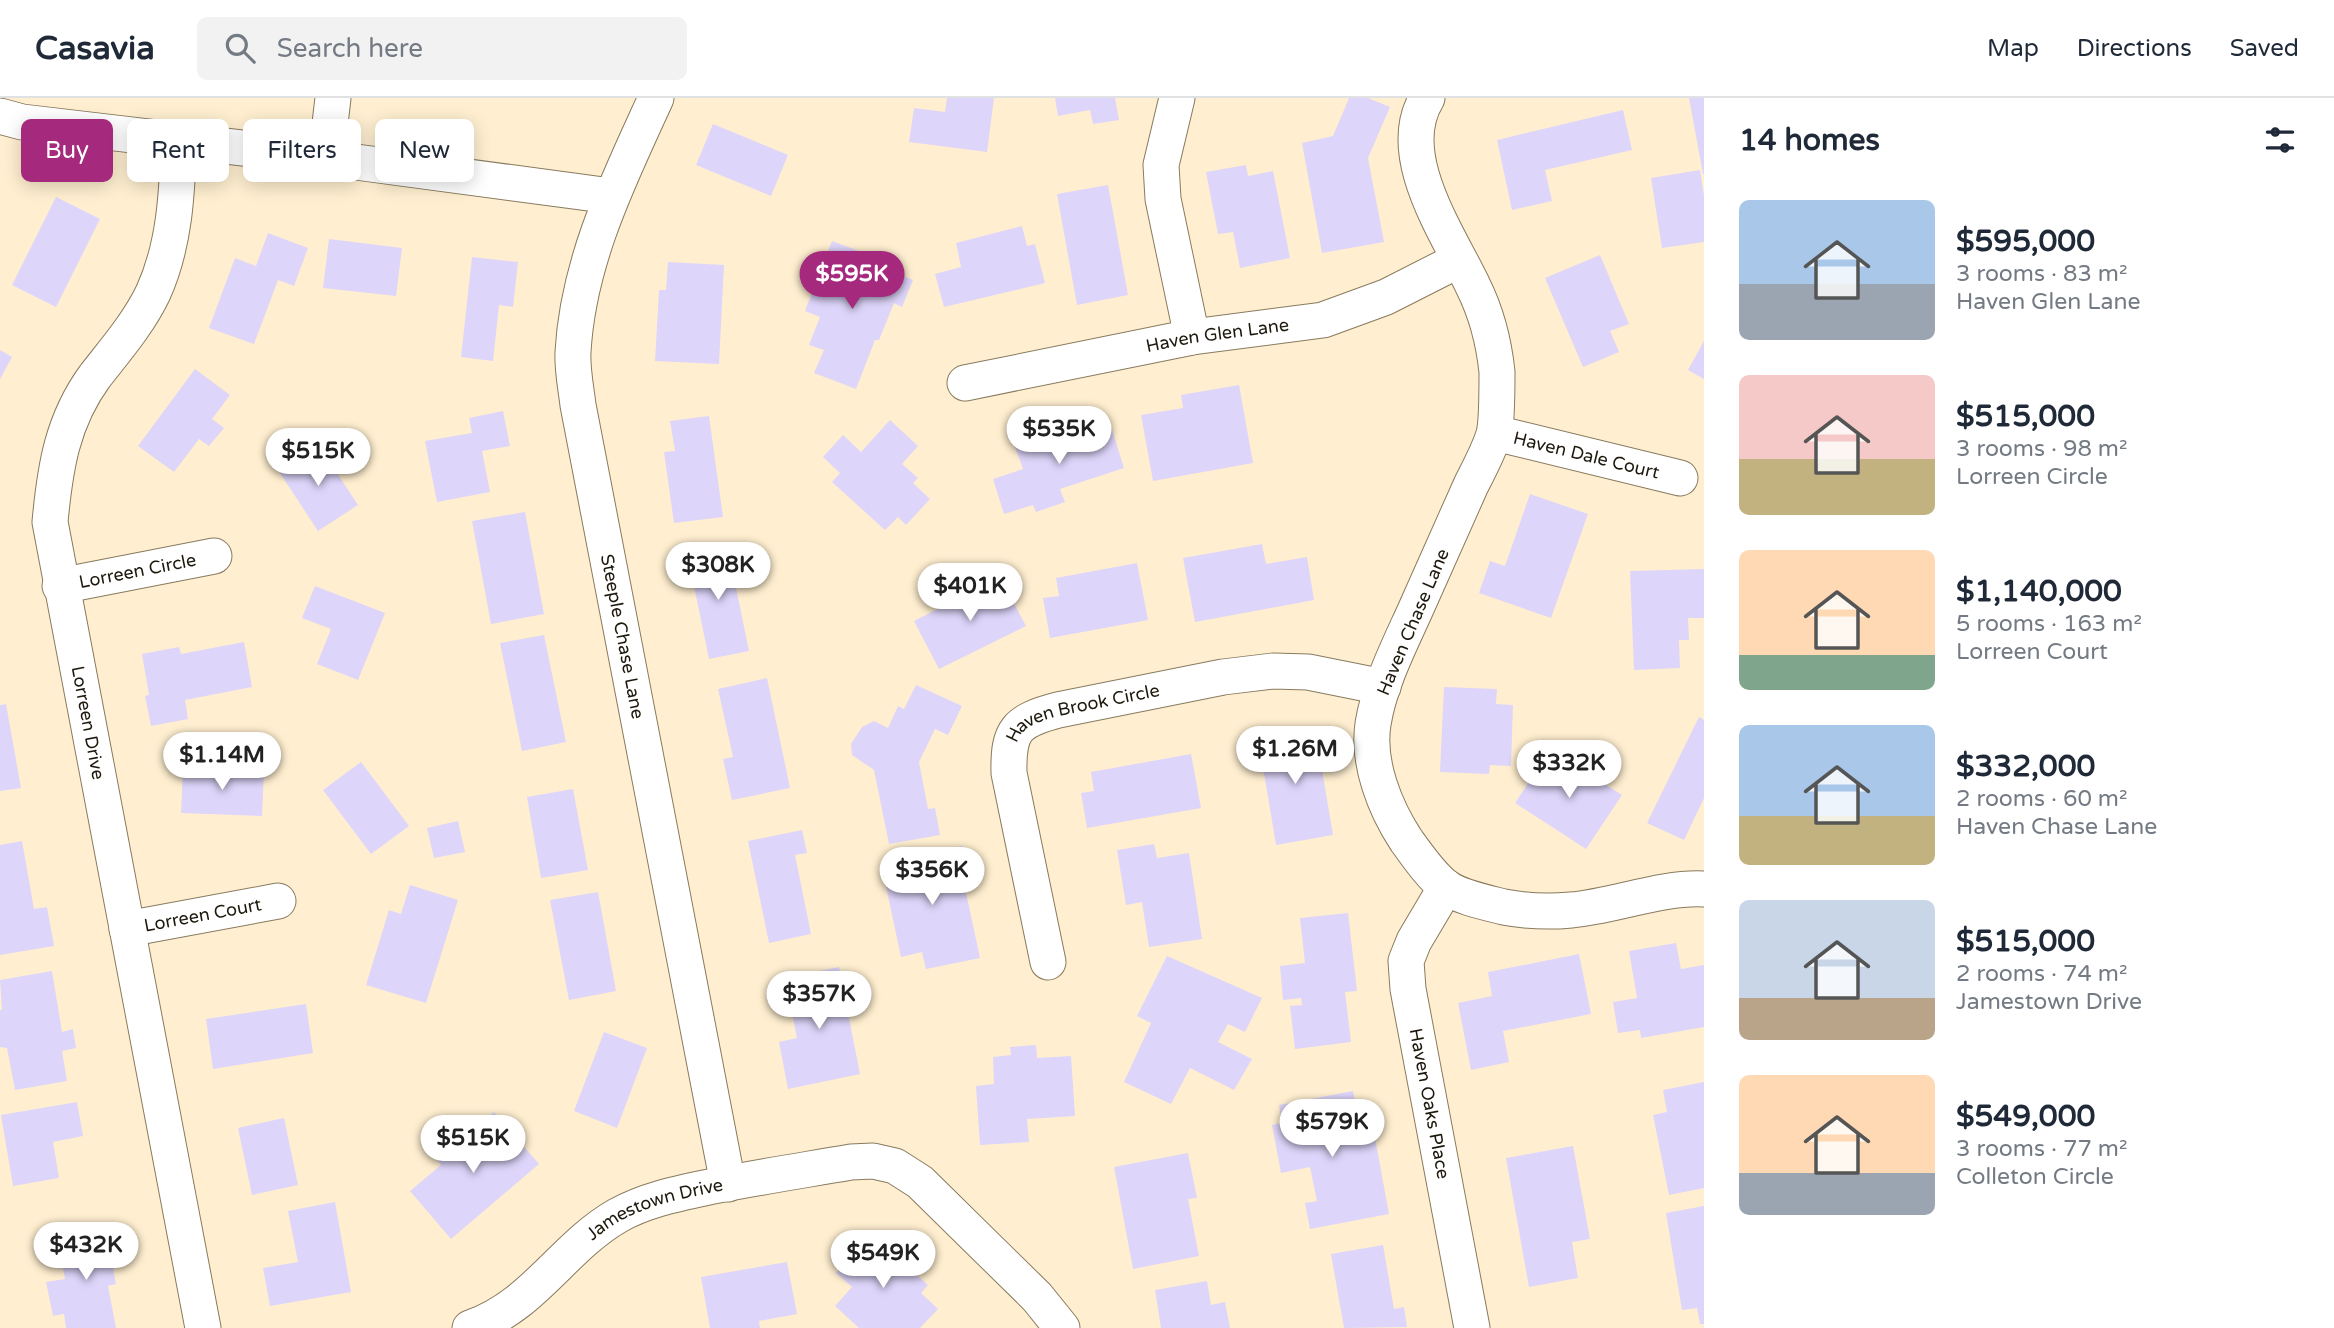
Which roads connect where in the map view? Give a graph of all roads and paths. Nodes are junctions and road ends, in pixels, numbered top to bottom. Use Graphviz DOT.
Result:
graph roads {
  1 [pos="333,98"];
  2 [pos="656,98"];
  3 [pos="1177,98"];
  4 [pos="1427,98"];
  5 [pos="0,116"];
  6 [pos="331,119"];
  7 [pos="127,135"];
  8 [pos="361,163"];
  9 [pos="177,182"];
  10 [pos="611,195"];
  11 [pos="1459,260"];
  12 [pos="1192,337"];
  13 [pos="965,383"];
  14 [pos="1494,433"];
  15 [pos="1680,478"];
  16 [pos="214,556"];
  17 [pos="60,586"];
  18 [pos="1383,687"];
  19 [pos="1446,887"];
  20 [pos="1704,889"];
  21 [pos="278,901"];
  22 [pos="127,929"];
  23 [pos="1048,962"];
  24 [pos="728,1184"];
  25 [pos="204,1328"];
  26 [pos="470,1328"];
  27 [pos="1062,1328"];
  28 [pos="1472,1328"];
  1 -- 6 [label="street"];
  2 -- 10 [label="street, Steeple Chase Lane"];
  3 -- 12 [label="street"];
  4 -- 11 [label="street, Haven Chase Lane"];
  5 -- 7 [label="street"];
  8 -- 10 [label="street"];
  9 -- 17 [label="street, Lorreen Drive"];
  10 -- 24 [label="street, Steeple Chase Lane"];
  11 -- 12 [label="street, Haven Glen Lane"];
  11 -- 14 [label="street, Haven Chase Lane"];
  12 -- 13 [label="street, Haven Glen Lane"];
  14 -- 15 [label="street, Haven Dale Court"];
  14 -- 18 [label="street, Haven Chase Lane"];
  16 -- 17 [label="street, Lorreen Circle"];
  17 -- 22 [label="street, Lorreen Drive"];
  18 -- 19 [label="street, Haven Chase Lane"];
  18 -- 23 [label="street, Haven Brook Circle"];
  19 -- 20 [label="street, Haven Chase Lane"];
  19 -- 28 [label="street, Haven Oaks Place"];
  21 -- 22 [label="street, Lorreen Court"];
  22 -- 25 [label="street, Lorreen Drive"];
  24 -- 26 [label="street, Jamestown Drive"];
  24 -- 27 [label="street, Jamestown Drive"];
}
